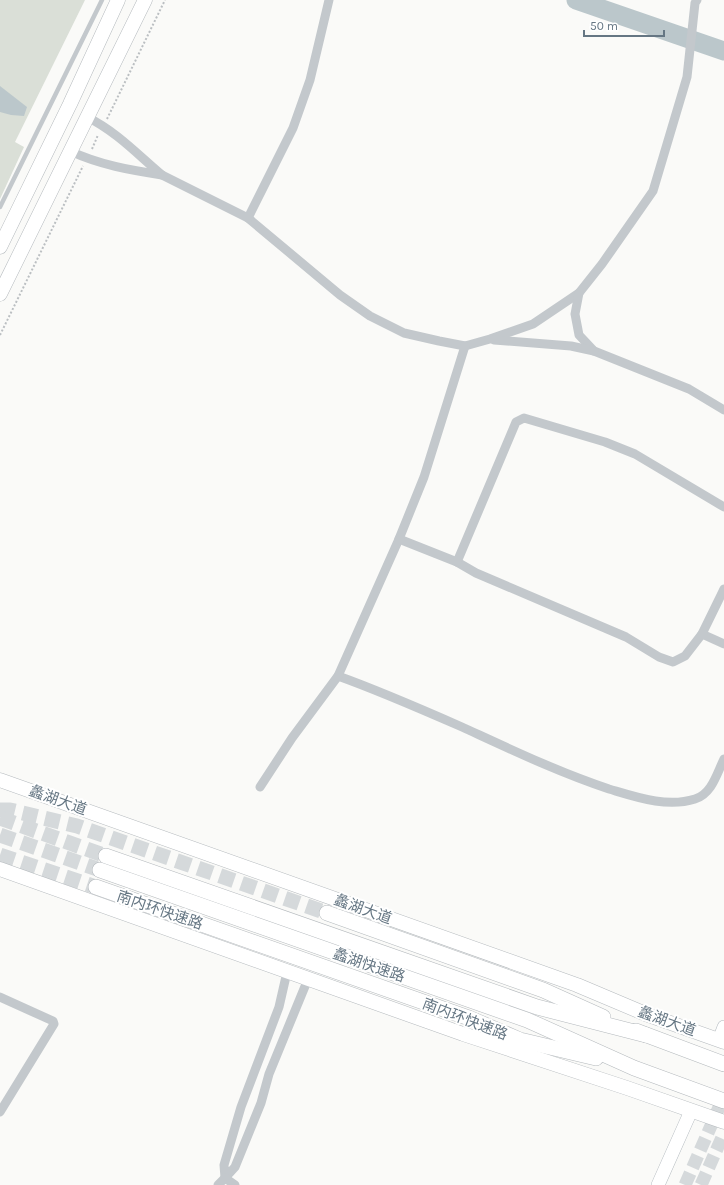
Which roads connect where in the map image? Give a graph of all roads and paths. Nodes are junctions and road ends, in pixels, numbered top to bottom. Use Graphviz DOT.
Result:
graph roads {
  1 [pos="102,0"];
  2 [pos="118,0"];
  3 [pos="144,0"];
  4 [pos="329,0"];
  5 [pos="696,2"];
  6 [pos="87,117"];
  7 [pos="70,151"];
  8 [pos="162,175"];
  9 [pos="0,207"];
  10 [pos="248,218"];
  11 [pos="0,247"];
  12 [pos="579,293"];
  13 [pos="0,294"];
  14 [pos="490,339"];
  15 [pos="465,346"];
  16 [pos="594,351"];
  17 [pos="724,410"];
  18 [pos="724,506"];
  19 [pos="399,539"];
  20 [pos="457,562"];
  21 [pos="724,588"];
  22 [pos="702,634"];
  23 [pos="724,644"];
  24 [pos="338,676"];
  25 [pos="724,759"];
  26 [pos="0,780"];
  27 [pos="260,787"];
  28 [pos="106,856"];
  29 [pos="0,869"];
  30 [pos="100,870"];
  31 [pos="96,887"];
  32 [pos="327,913"];
  33 [pos="287,972"];
  34 [pos="308,979"];
  35 [pos="0,997"];
  36 [pos="724,1027"];
  37 [pos="646,1035"];
  38 [pos="721,1041"];
  39 [pos="724,1064"];
  40 [pos="634,1068"];
  41 [pos="724,1101"];
  42 [pos="691,1111"];
  43 [pos="0,1112"];
  44 [pos="724,1122"];
  45 [pos="225,1178"];
  46 [pos="218,1185"];
  47 [pos="235,1185"];
  48 [pos="658,1185"];
  1 -- 9 [label="lane"];
  2 -- 11 [label="main road"];
  3 -- 6 [label="main road"];
  4 -- 10 [label="street"];
  5 -- 12 [label="street"];
  6 -- 7 [label="main road"];
  6 -- 8 [label="street"];
  7 -- 8 [label="street"];
  7 -- 13 [label="main road"];
  8 -- 10 [label="street"];
  10 -- 15 [label="street"];
  12 -- 14 [label="street"];
  12 -- 16 [label="street"];
  14 -- 15 [label="street"];
  14 -- 16 [label="street"];
  15 -- 19 [label="street"];
  16 -- 17 [label="street"];
  18 -- 20 [label="street"];
  19 -- 20 [label="street"];
  19 -- 24 [label="street"];
  20 -- 22 [label="street"];
  21 -- 22 [label="street"];
  22 -- 23 [label="street"];
  24 -- 25 [label="street"];
  24 -- 27 [label="street"];
  26 -- 38 [label="main road, 蠡湖大道"];
  28 -- 37 [label="highway, 蠡湖快速路"];
  29 -- 33 [label="main road"];
  30 -- 40 [label="highway, 蠡湖快速路"];
  31 -- 40 [label="highway, 南内环快速路"];
  32 -- 37 [label="highway"];
  33 -- 34 [label="main road"];
  33 -- 45 [label="street"];
  34 -- 42 [label="main road"];
  34 -- 45 [label="street"];
  35 -- 43 [label="street"];
  36 -- 38 [label="main road"];
  37 -- 39 [label="highway"];
  40 -- 41 [label="highway"];
  42 -- 44 [label="main road"];
  42 -- 48 [label="main road"];
  45 -- 46 [label="street"];
  45 -- 47 [label="street"];
}
